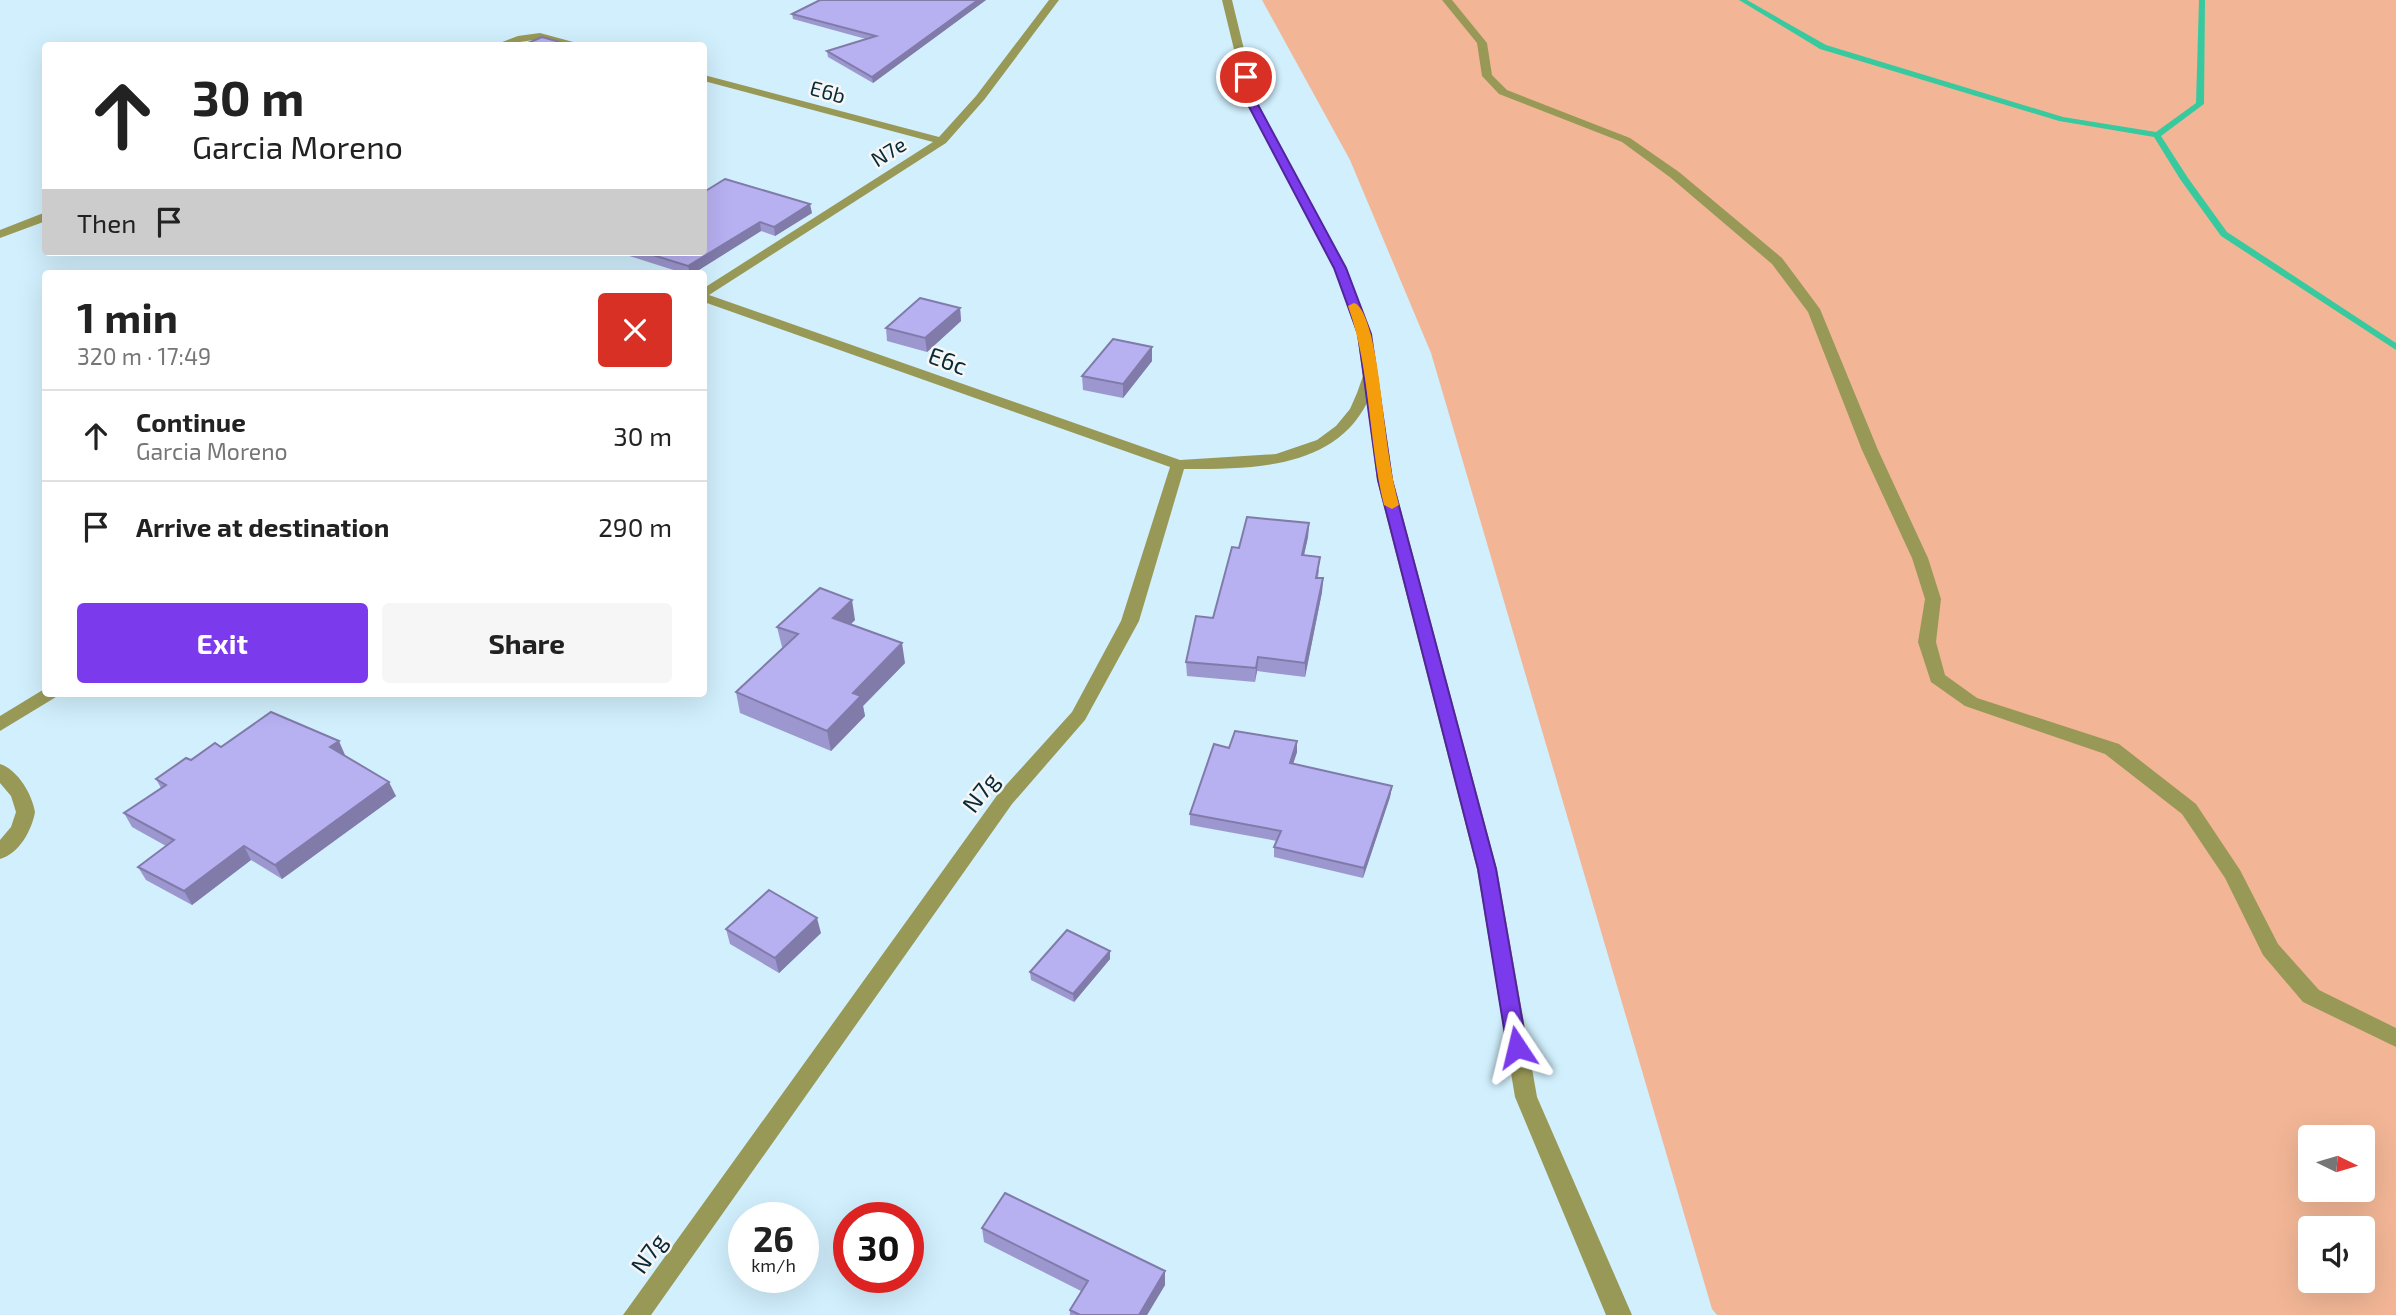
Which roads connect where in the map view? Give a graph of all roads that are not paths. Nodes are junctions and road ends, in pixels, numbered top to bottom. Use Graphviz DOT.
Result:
graph roads {
  1 [pos="1054,0"];
  2 [pos="1227,0"];
  3 [pos="1447,0"];
  4 [pos="507,42"];
  5 [pos="569,42"];
  6 [pos="707,79"];
  7 [pos="942,141"];
  8 [pos="42,218"];
  9 [pos="0,234"];
  10 [pos="707,293"];
  11 [pos="707,296"];
  12 [pos="1370,376"];
  13 [pos="1178,465"];
  14 [pos="44,697"];
  15 [pos="0,725"];
  16 [pos="0,771"];
  17 [pos="0,852"];
  18 [pos="2396,1038"];
  19 [pos="636,1315"];
  20 [pos="1619,1315"];
  1 -- 7 [label="street, N7e"];
  2 -- 12 [label="street"];
  3 -- 18 [label="street"];
  4 -- 5 [label="street"];
  6 -- 7 [label="street, E6b"];
  7 -- 10 [label="street, N7e"];
  8 -- 9 [label="street"];
  11 -- 13 [label="street, E6c"];
  12 -- 13 [label="street"];
  12 -- 20 [label="street"];
  13 -- 19 [label="street, N7g"];
  14 -- 15 [label="street"];
  16 -- 17 [label="street"];
}
